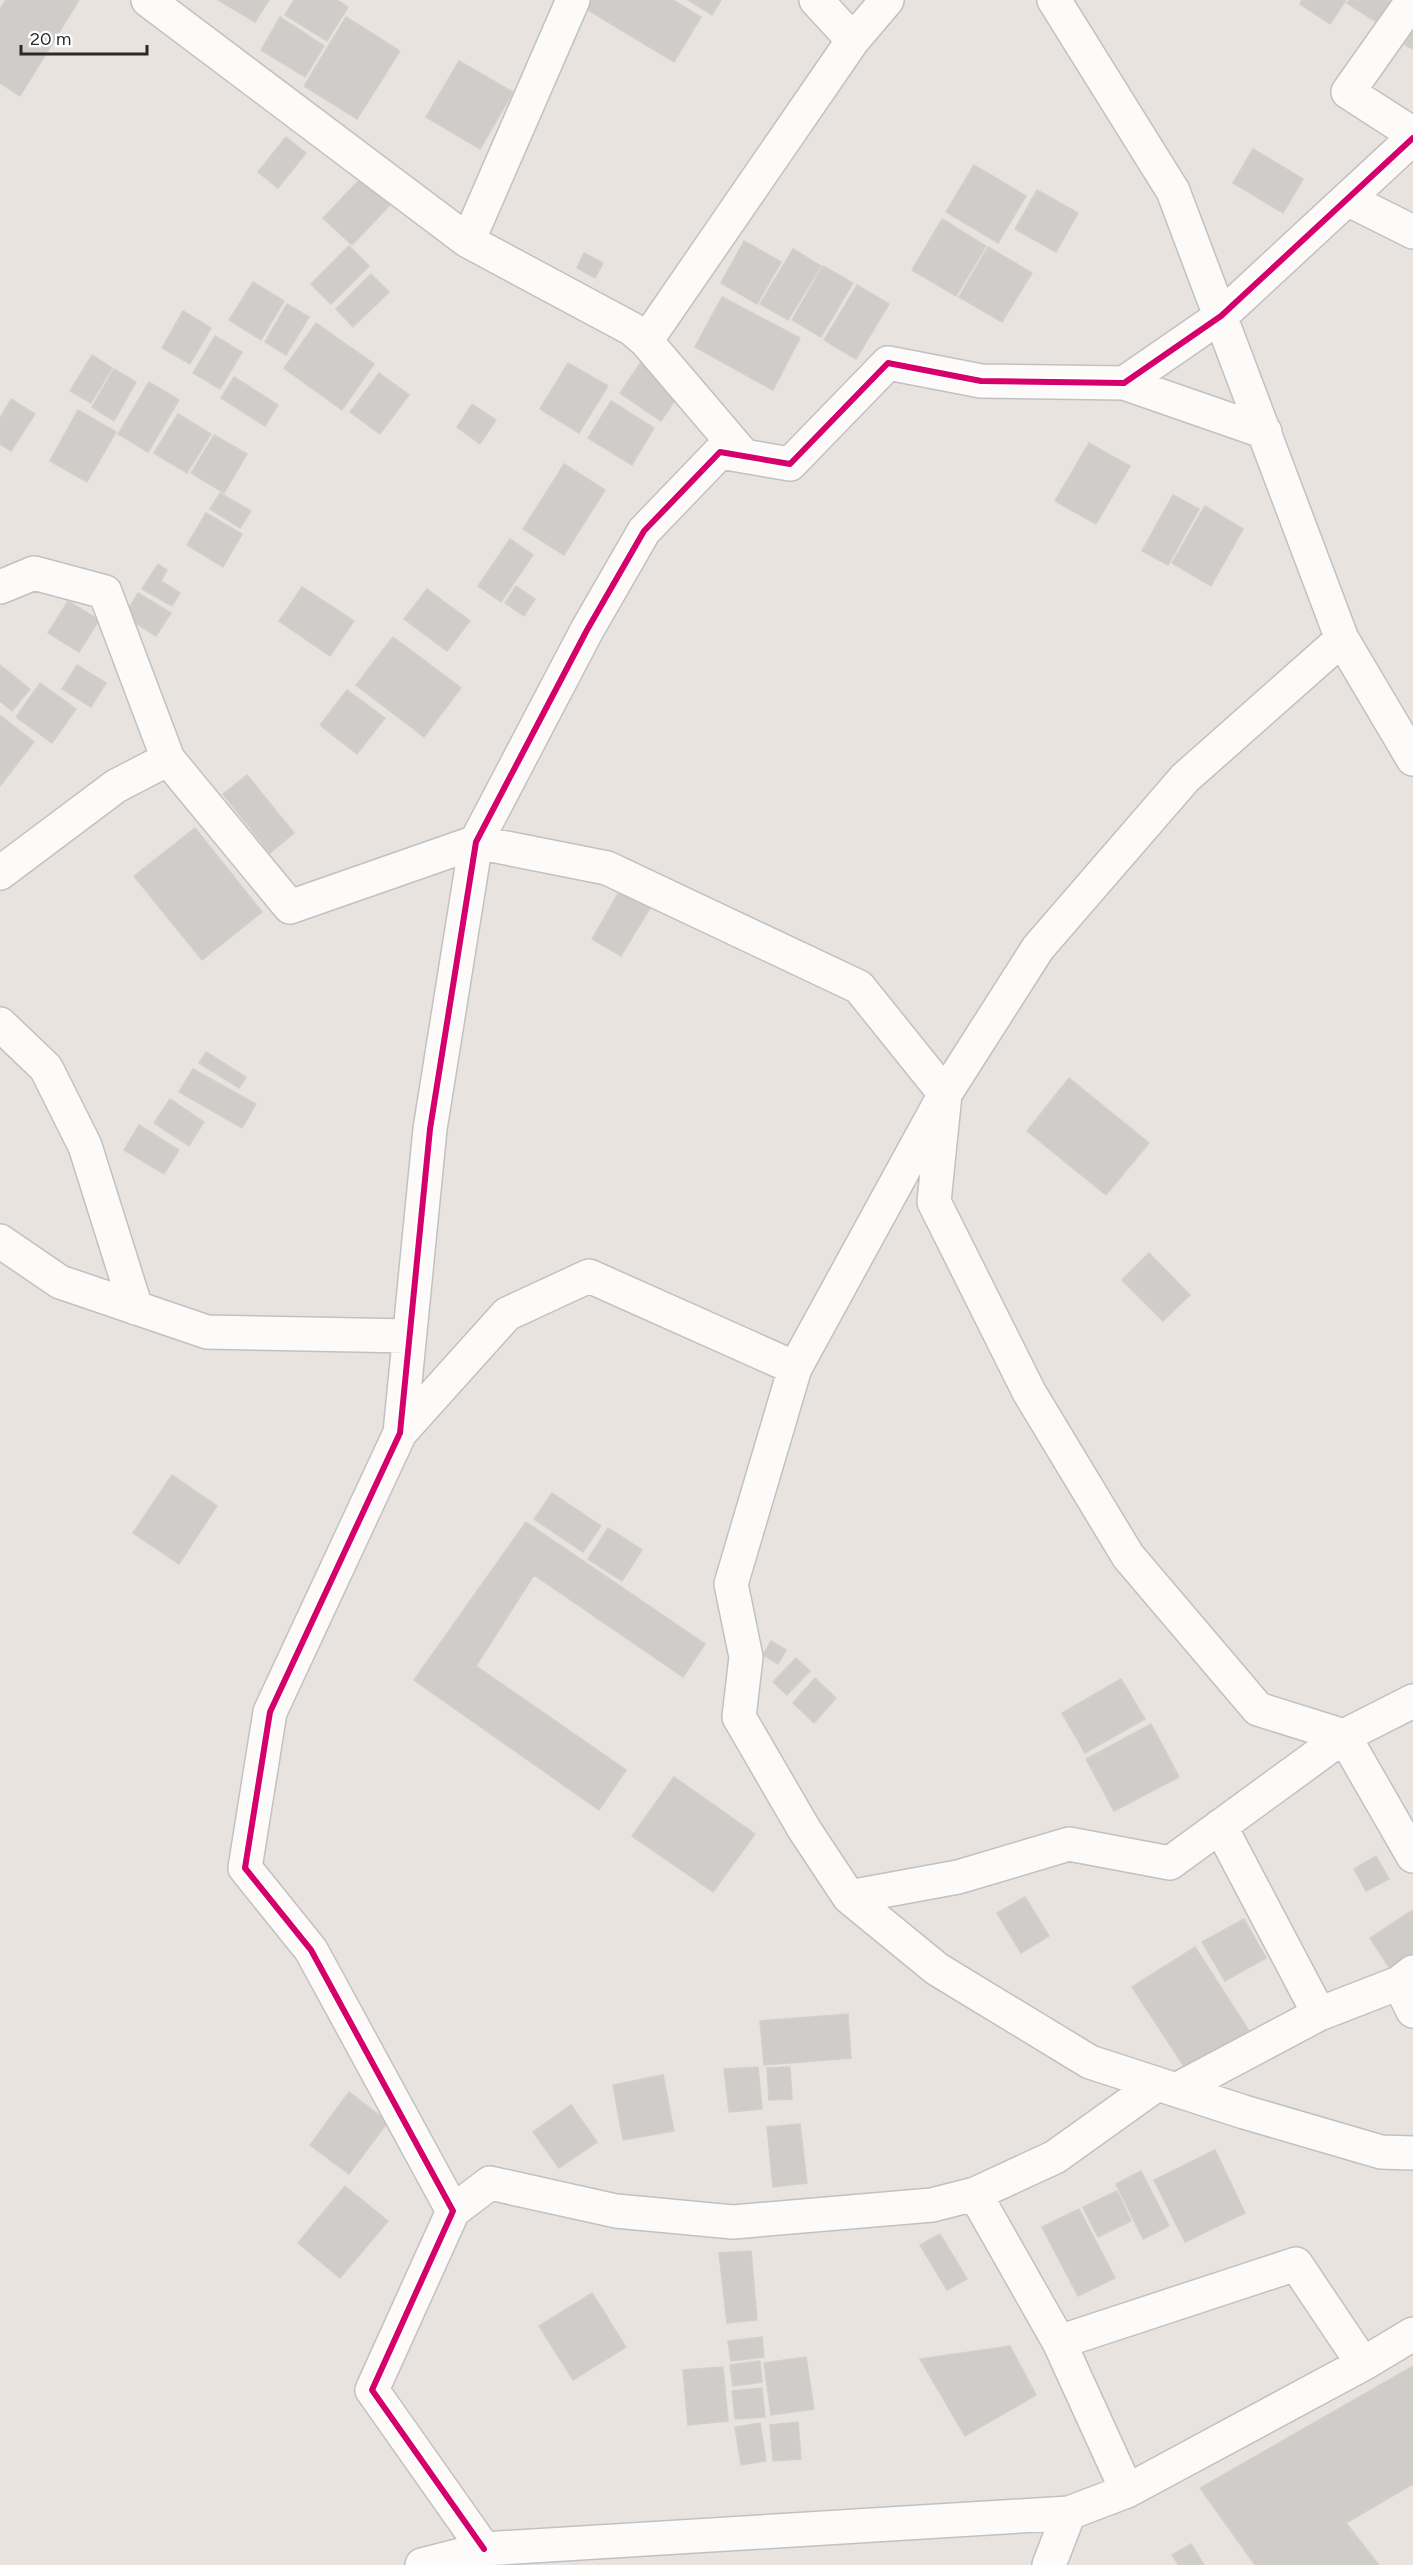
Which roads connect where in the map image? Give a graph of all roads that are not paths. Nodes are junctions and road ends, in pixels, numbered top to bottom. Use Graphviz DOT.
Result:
graph roads {
  1 [pos="148,0"];
  2 [pos="573,0"];
  3 [pos="816,0"];
  4 [pos="887,0"];
  5 [pos="1054,0"];
  6 [pos="1413,0"];
  7 [pos="853,40"];
  8 [pos="1413,134"];
  9 [pos="1413,138"];
  10 [pos="1349,200"];
  11 [pos="1413,232"];
  12 [pos="468,241"];
  13 [pos="1221,316"];
  14 [pos="646,341"];
  15 [pos="1124,383"];
  16 [pos="1265,432"];
  17 [pos="744,456"];
  18 [pos="0,587"];
  19 [pos="1342,639"];
  20 [pos="168,759"];
  21 [pos="1413,759"];
  22 [pos="477,842"];
  23 [pos="0,873"];
  24 [pos="0,1024"];
  25 [pos="945,1094"];
  26 [pos="0,1241"];
  27 [pos="136,1308"];
  28 [pos="409,1336"];
  29 [pos="795,1368"];
  30 [pos="400,1433"];
  31 [pos="1413,1701"];
  32 [pos="1344,1736"];
  33 [pos="1220,1826"];
  34 [pos="1413,1856"];
  35 [pos="849,1897"];
  36 [pos="1408,1989"];
  37 [pos="1319,2014"];
  38 [pos="1167,2087"];
  39 [pos="1413,2152"];
  40 [pos="975,2194"];
  41 [pos="453,2211"];
  42 [pos="1413,2334"];
  43 [pos="1059,2342"];
  44 [pos="1363,2364"];
  45 [pos="1127,2491"];
  46 [pos="1069,2513"];
  47 [pos="484,2549"];
  48 [pos="422,2565"];
  49 [pos="1049,2565"];
  1 -- 12 [label="street"];
  2 -- 12 [label="street"];
  3 -- 7 [label="street"];
  4 -- 7 [label="street"];
  5 -- 13 [label="street"];
  6 -- 8 [label="street"];
  7 -- 14 [label="street"];
  9 -- 10 [label="street"];
  10 -- 11 [label="street"];
  10 -- 13 [label="street"];
  12 -- 14 [label="street"];
  13 -- 15 [label="street"];
  13 -- 16 [label="street"];
  14 -- 17 [label="street"];
  15 -- 16 [label="street"];
  15 -- 17 [label="street"];
  16 -- 19 [label="street"];
  17 -- 22 [label="street"];
  18 -- 20 [label="street"];
  19 -- 21 [label="street"];
  19 -- 25 [label="street"];
  20 -- 22 [label="street"];
  20 -- 23 [label="street"];
  22 -- 25 [label="street"];
  22 -- 28 [label="street"];
  24 -- 27 [label="street"];
  25 -- 29 [label="street"];
  25 -- 32 [label="street"];
  26 -- 27 [label="street"];
  27 -- 28 [label="street"];
  28 -- 30 [label="street"];
  29 -- 30 [label="street"];
  29 -- 35 [label="street"];
  30 -- 41 [label="street"];
  31 -- 32 [label="street"];
  32 -- 33 [label="street"];
  32 -- 34 [label="street"];
  33 -- 35 [label="street"];
  33 -- 37 [label="street"];
  35 -- 38 [label="street"];
  36 -- 37 [label="street"];
  37 -- 38 [label="street"];
  38 -- 39 [label="street"];
  38 -- 40 [label="street"];
  40 -- 41 [label="street"];
  40 -- 43 [label="street"];
  41 -- 47 [label="street"];
  42 -- 44 [label="street"];
  43 -- 44 [label="street"];
  43 -- 45 [label="street"];
  44 -- 45 [label="street"];
  45 -- 46 [label="street"];
  46 -- 47 [label="street"];
  46 -- 49 [label="street"];
  47 -- 48 [label="street"];
}
